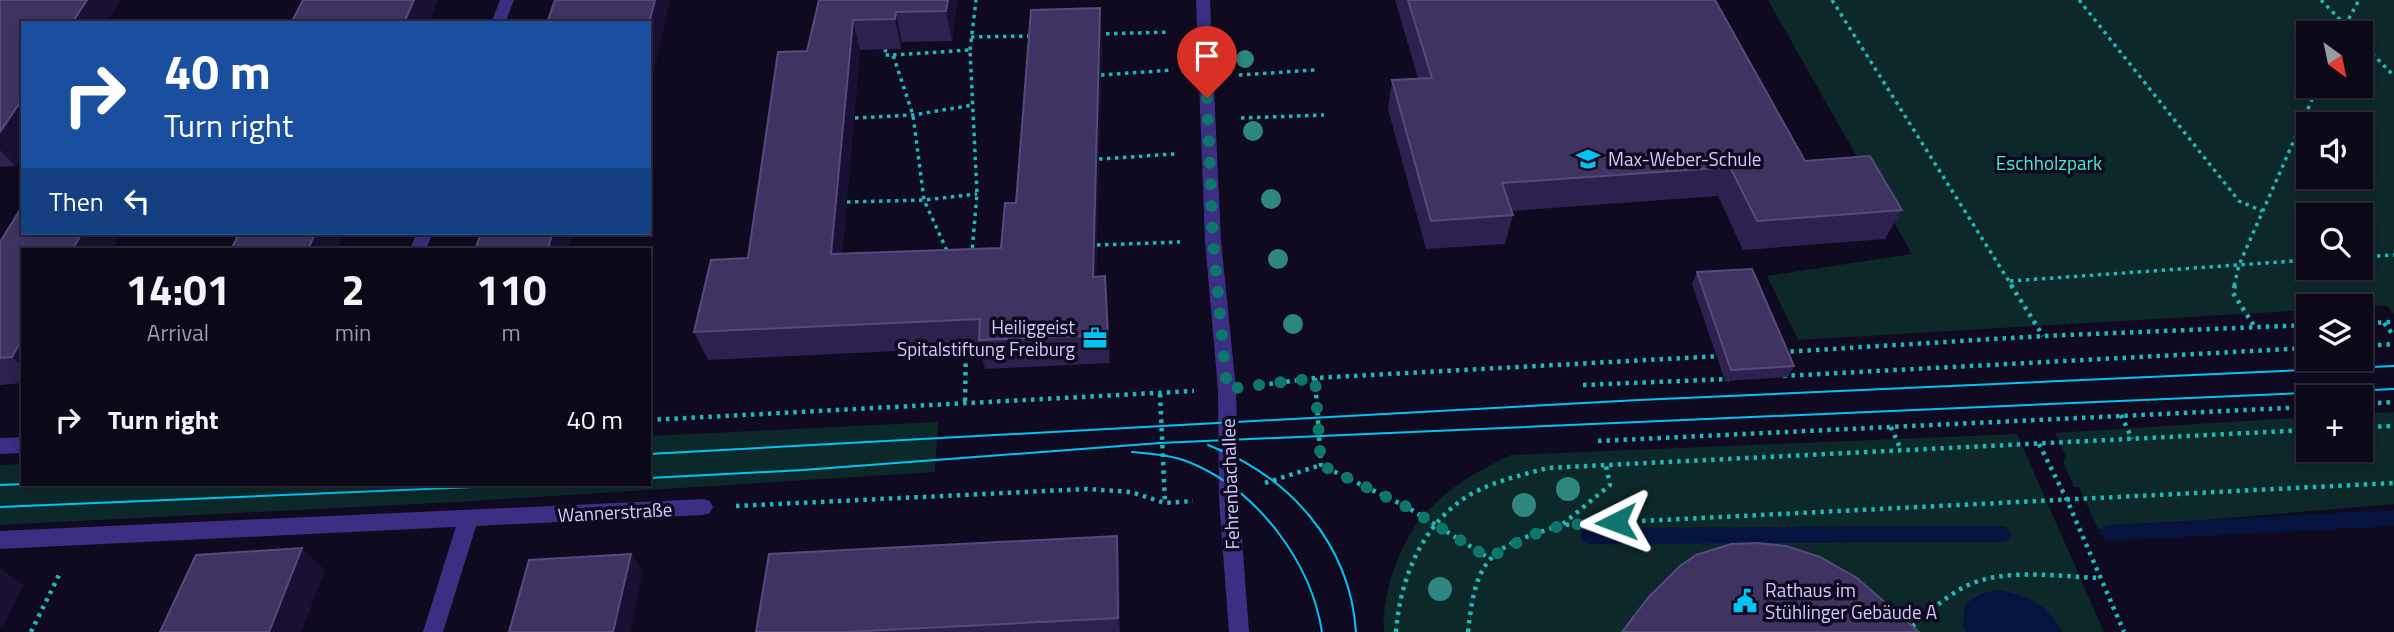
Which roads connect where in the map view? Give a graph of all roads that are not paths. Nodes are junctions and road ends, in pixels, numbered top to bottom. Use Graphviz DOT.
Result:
graph roads {
  1 [pos="507,0"];
  2 [pos="1203,0"];
  3 [pos="499,21"];
  4 [pos="21,445"];
  5 [pos="0,446"];
  6 [pos="703,507"];
  7 [pos="468,520"];
  8 [pos="0,540"];
  9 [pos="433,632"];
  10 [pos="1239,632"];
  1 -- 3 [label="street"];
  2 -- 10 [label="street, Fehrenbachallee"];
  4 -- 5 [label="street"];
  6 -- 7 [label="street, Wannerstraße"];
  7 -- 8 [label="street, Wannerstraße"];
  7 -- 9 [label="street"];
}
